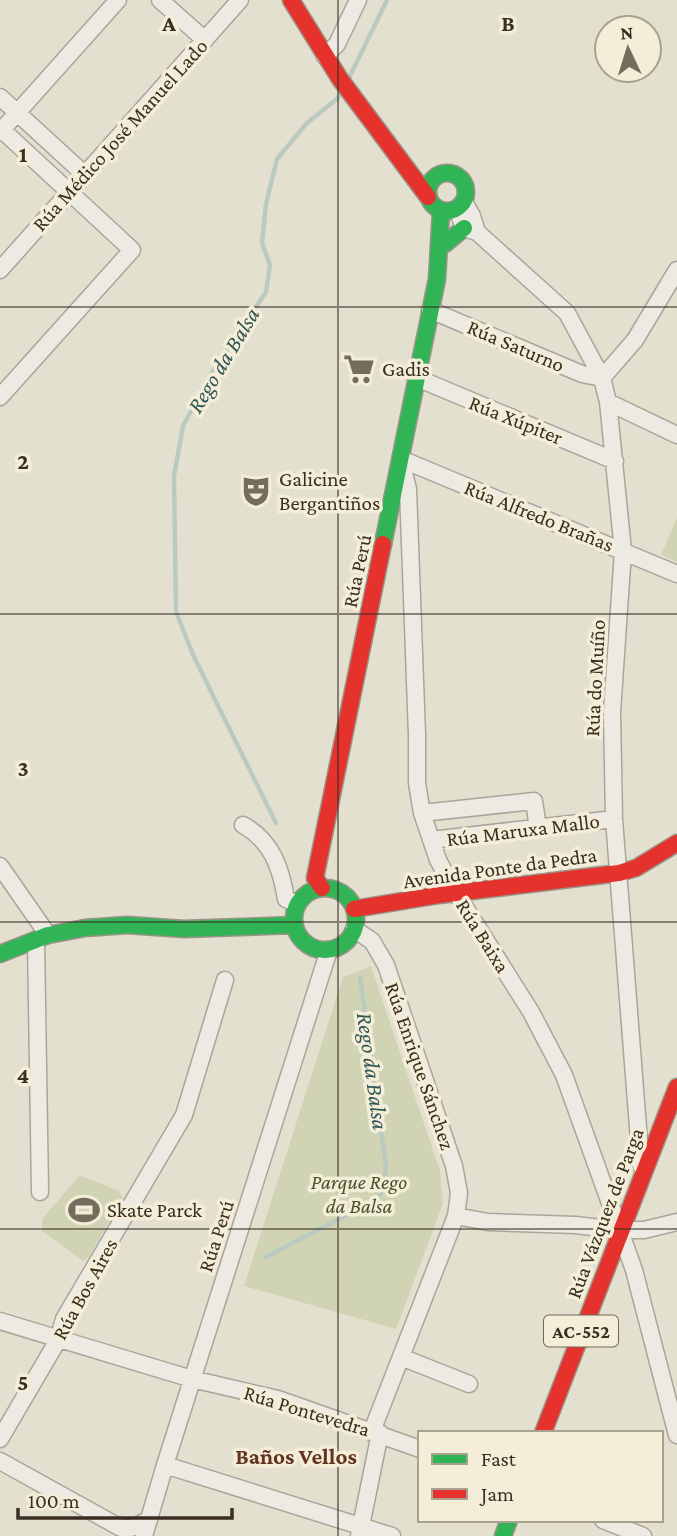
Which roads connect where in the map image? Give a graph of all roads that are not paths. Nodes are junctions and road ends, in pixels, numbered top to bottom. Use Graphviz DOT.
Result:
graph roads {
  1 [pos="118,0"];
  2 [pos="160,0"];
  3 [pos="240,0"];
  4 [pos="291,0"];
  5 [pos="358,0"];
  6 [pos="205,40"];
  7 [pos="325,57"];
  8 [pos="0,97"];
  9 [pos="16,113"];
  10 [pos="1,130"];
  11 [pos="408,170"];
  12 [pos="85,175"];
  13 [pos="439,175"];
  14 [pos="71,192"];
  15 [pos="428,197"];
  16 [pos="453,208"];
  17 [pos="471,230"];
  18 [pos="445,244"];
  19 [pos="440,261"];
  20 [pos="0,270"];
  21 [pos="677,270"];
  22 [pos="430,310"];
  23 [pos="417,378"];
  24 [pos="602,378"];
  25 [pos="0,397"];
  26 [pos="608,402"];
  27 [pos="677,435"];
  28 [pos="401,459"];
  29 [pos="615,461"];
  30 [pos="384,545"];
  31 [pos="623,551"];
  32 [pos="410,552"];
  33 [pos="677,574"];
  34 [pos="422,813"];
  35 [pos="614,819"];
  36 [pos="243,825"];
  37 [pos="538,828"];
  38 [pos="431,840"];
  39 [pos="677,843"];
  40 [pos="0,866"];
  41 [pos="619,873"];
  42 [pos="322,888"];
  43 [pos="456,893"];
  44 [pos="298,904"];
  45 [pos="355,920"];
  46 [pos="295,925"];
  47 [pos="42,938"];
  48 [pos="329,950"];
  49 [pos="0,954"];
  50 [pos="226,980"];
  51 [pos="677,1087"];
  52 [pos="641,1176"];
  53 [pos="40,1192"];
  54 [pos="456,1216"];
  55 [pos="677,1222"];
  56 [pos="620,1230"];
  57 [pos="0,1321"];
  58 [pos="58,1340"];
  59 [pos="401,1357"];
  60 [pos="192,1379"];
  61 [pos="469,1384"];
  62 [pos="675,1416"];
  63 [pos="544,1431"];
  64 [pos="376,1432"];
  65 [pos="677,1434"];
  66 [pos="0,1439"];
  67 [pos="418,1447"];
  68 [pos="0,1461"];
  69 [pos="165,1465"];
  70 [pos="608,1522"];
  71 [pos="147,1528"];
  72 [pos="360,1531"];
  73 [pos="392,1536"];
  74 [pos="643,1536"];
  1 -- 9 [label="street"];
  2 -- 6 [label="street"];
  3 -- 6 [label="street, Rúa Médico José Manuel Lado"];
  4 -- 7 [label="main road, Rúa do Muíño"];
  5 -- 7 [label="street"];
  6 -- 12 [label="street, Rúa Médico José Manuel Lado"];
  7 -- 11 [label="main road, Rúa do Muíño"];
  8 -- 9 [label="street"];
  9 -- 10 [label="street"];
  9 -- 12 [label="street"];
  10 -- 14 [label="street"];
  11 -- 13 [label="main road, Rúa do Muíño"];
  11 -- 15 [label="main road, Rúa do Muíño"];
  12 -- 14 [label="street, Rúa Médico José Manuel Lado"];
  13 -- 15 [label="main road"];
  13 -- 16 [label="main road, Rúa do Muíño"];
  14 -- 20 [label="street, Rúa Médico José Manuel Lado"];
  14 -- 25 [label="street"];
  15 -- 16 [label="main road, Rúa do Muíño"];
  16 -- 17 [label="street, Rúa do Muíño"];
  16 -- 18 [label="main road, Rúa Perú"];
  16 -- 19 [label="main road, Rúa Perú"];
  17 -- 18 [label="main road"];
  17 -- 24 [label="street, Rúa do Muíño"];
  18 -- 19 [label="main road, Rúa Perú"];
  19 -- 22 [label="main road, Rúa Perú"];
  21 -- 24 [label="street"];
  22 -- 23 [label="main road, Rúa Perú"];
  22 -- 24 [label="street, Rúa Saturno"];
  23 -- 28 [label="main road, Rúa Perú"];
  23 -- 29 [label="street, Rúa Xúpiter"];
  24 -- 26 [label="street, Rúa do Muíño"];
  26 -- 27 [label="street"];
  26 -- 29 [label="street, Rúa do Muíño"];
  28 -- 30 [label="main road, Rúa Perú"];
  28 -- 31 [label="street, Rúa Alfredo Brañas"];
  28 -- 32 [label="street, Rúa Baixa"];
  29 -- 31 [label="street, Rúa do Muíño"];
  30 -- 32 [label="street"];
  30 -- 42 [label="main road, Rúa Perú"];
  31 -- 33 [label="street, Rúa Alfredo Brañas"];
  31 -- 35 [label="street, Rúa do Muíño"];
  32 -- 34 [label="street, Rúa Baixa"];
  34 -- 37 [label="street"];
  34 -- 38 [label="street, Rúa Baixa"];
  35 -- 37 [label="street, Rúa Maruxa Mallo"];
  35 -- 41 [label="street, Rúa do Muíño"];
  36 -- 44 [label="street"];
  37 -- 38 [label="street, Rúa Maruxa Mallo"];
  38 -- 43 [label="street, Rúa Baixa"];
  39 -- 41 [label="main road, Avenida Ponte da Pedra"];
  40 -- 47 [label="street"];
  41 -- 43 [label="main road, Avenida Ponte da Pedra"];
  41 -- 52 [label="street, Rúa do Muíño"];
  42 -- 44 [label="main road"];
  42 -- 45 [label="main road"];
  43 -- 45 [label="main road, Avenida Ponte da Pedra"];
  43 -- 56 [label="street, Rúa Baixa"];
  44 -- 46 [label="main road"];
  45 -- 48 [label="main road"];
  45 -- 54 [label="street, Rúa Enrique Sánchez"];
  46 -- 47 [label="main road"];
  46 -- 48 [label="main road"];
  47 -- 49 [label="main road"];
  47 -- 53 [label="street"];
  48 -- 60 [label="street, Rúa Perú"];
  50 -- 58 [label="street, Rúa Bos Aires"];
  51 -- 52 [label="main road, Rúa Vázquez de Parga / AC-552"];
  52 -- 56 [label="main road, Rúa Vázquez de Parga / AC-552"];
  54 -- 56 [label="street"];
  54 -- 59 [label="street, Rúa Enrique Sánchez"];
  55 -- 56 [label="street"];
  56 -- 62 [label="street, Rúa Baixa"];
  56 -- 63 [label="main road, Rúa Vázquez de Parga / AC-552"];
  57 -- 58 [label="street, Rúa Pontevedra"];
  58 -- 60 [label="street, Rúa Pontevedra"];
  58 -- 66 [label="street, Rúa Bos Aires"];
  59 -- 61 [label="street"];
  59 -- 64 [label="street, Rúa Enrique Sánchez"];
  60 -- 64 [label="street, Rúa Pontevedra"];
  60 -- 69 [label="street, Rúa Perú"];
  62 -- 65 [label="street, Rúa Baixa"];
  64 -- 67 [label="street, Rúa Pontevedra"];
  64 -- 72 [label="street, Rúa Enrique Sánchez"];
  68 -- 71 [label="street"];
  69 -- 71 [label="street, Rúa Perú"];
  69 -- 72 [label="street"];
  70 -- 74 [label="street"];
  72 -- 73 [label="street"];
}
